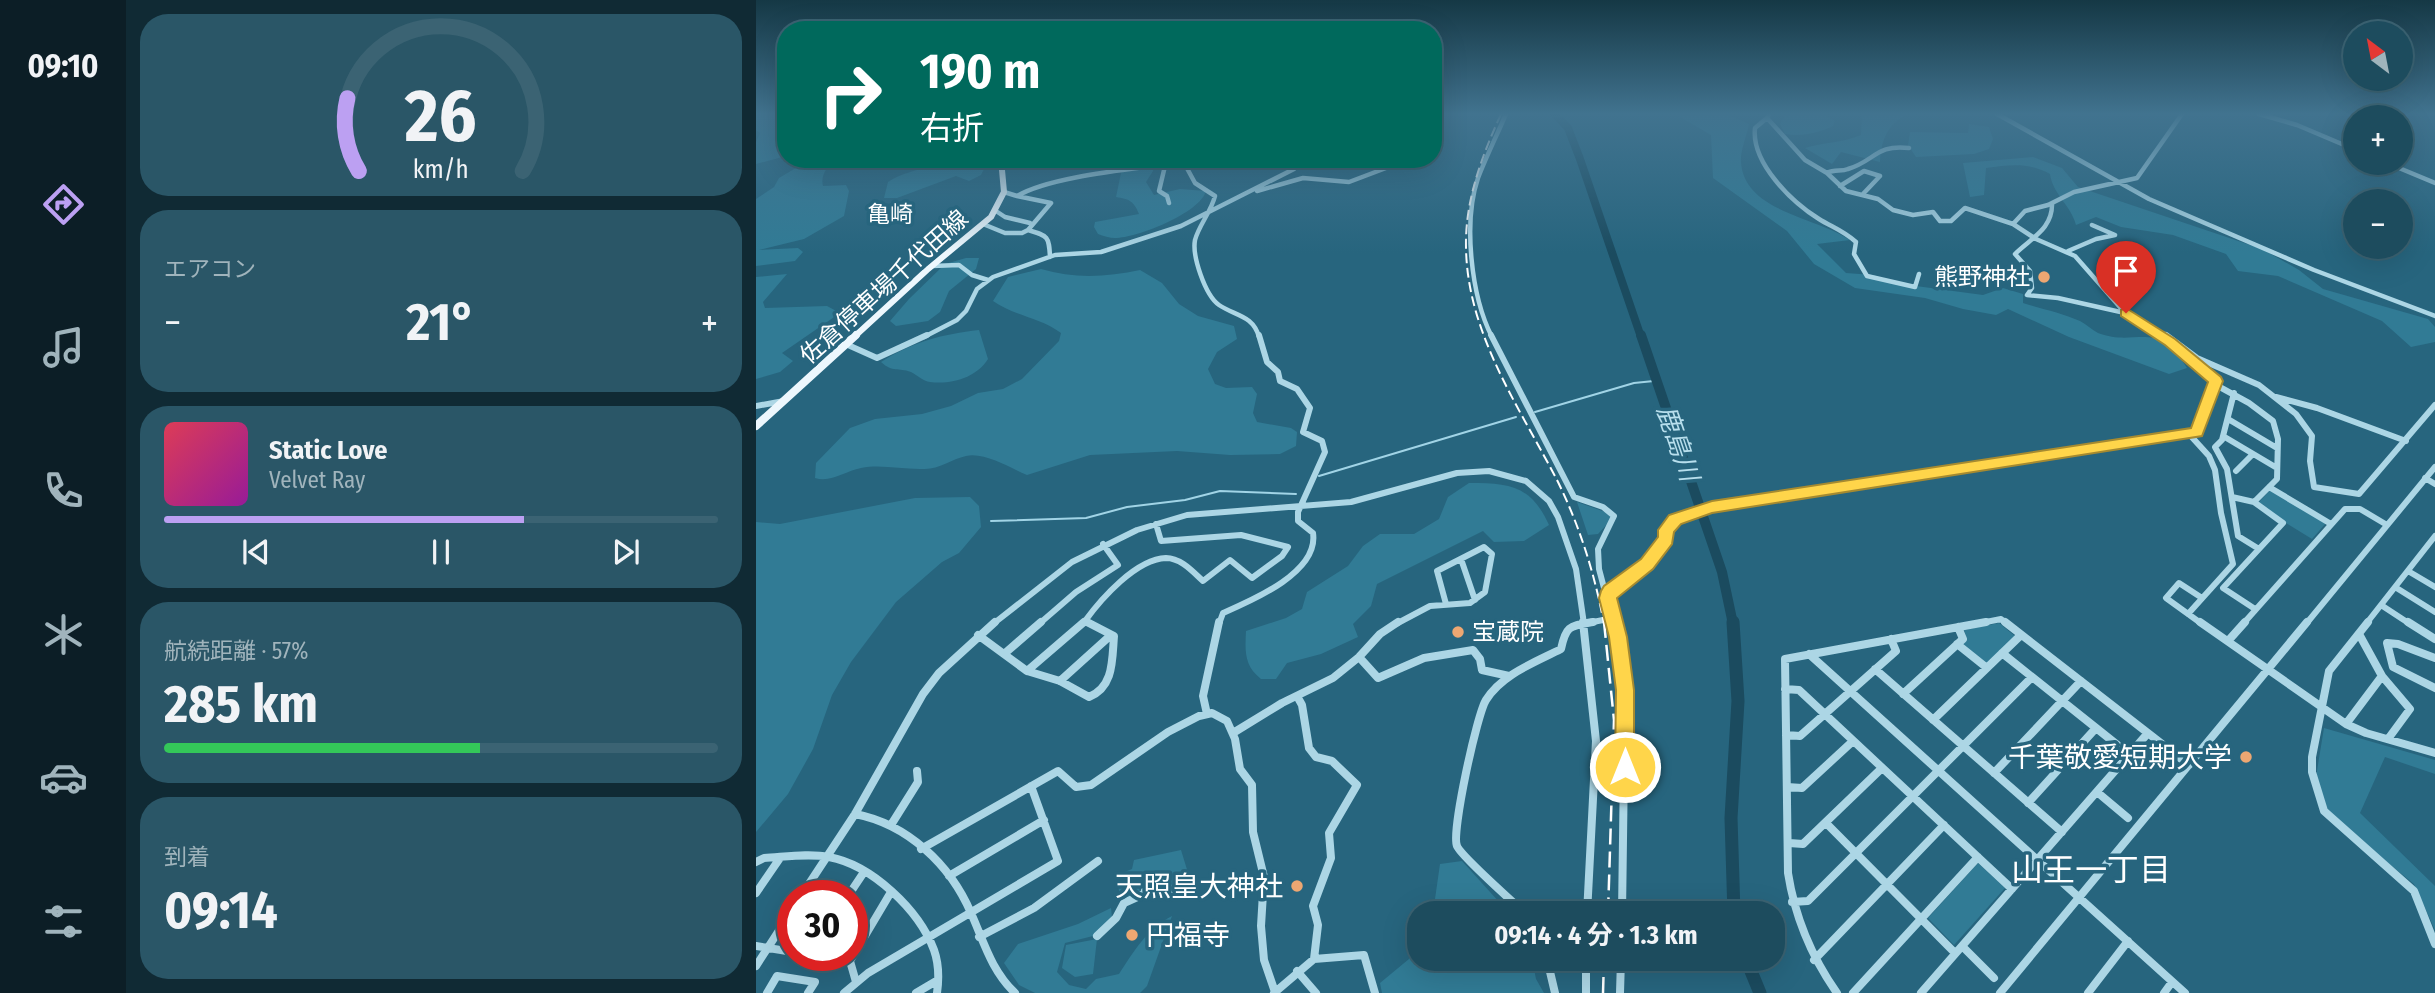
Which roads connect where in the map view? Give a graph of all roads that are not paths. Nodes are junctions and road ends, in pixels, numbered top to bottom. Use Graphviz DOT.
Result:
graph roads {
  1 [pos="1486,160"];
  2 [pos="1763,160"];
  3 [pos="1806,160"];
  4 [pos="1864,160"];
  5 [pos="2079,160"];
  6 [pos="2150,160"];
  7 [pos="1002,168"];
  8 [pos="1156,168"];
  9 [pos="1165,168"];
  10 [pos="1186,168"];
  11 [pos="1293,168"];
  12 [pos="1386,168"];
  13 [pos="1827,173"];
  14 [pos="2413,174"];
  15 [pos="2119,183"];
  16 [pos="2435,183"];
  17 [pos="1840,186"];
  18 [pos="1004,192"];
  19 [pos="1863,194"];
  20 [pos="1242,195"];
  21 [pos="1017,196"];
  22 [pos="1169,203"];
  23 [pos="2052,203"];
  24 [pos="1212,210"];
  25 [pos="996,211"];
  26 [pos="1030,223"];
  27 [pos="983,224"];
  28 [pos="2013,224"];
  29 [pos="2092,225"];
  30 [pos="1028,230"];
  31 [pos="2036,239"];
  32 [pos="2068,251"];
  33 [pos="1050,257"];
  34 [pos="932,266"];
  35 [pos="1919,274"];
  36 [pos="988,280"];
  37 [pos="2126,313"];
  38 [pos="2435,316"];
  39 [pos="2134,319"];
  40 [pos="848,345"];
  41 [pos="2216,385"];
  42 [pos="2234,393"];
  43 [pos="2274,397"];
  44 [pos="786,401"];
  45 [pos="2435,405"];
  46 [pos="756,406"];
  47 [pos="2228,419"];
  48 [pos="756,426"];
  49 [pos="2189,434"];
  50 [pos="2223,436"];
  51 [pos="2406,441"];
  52 [pos="2277,448"];
  53 [pos="2253,454"];
  54 [pos="2435,467"];
  55 [pos="2277,468"];
  56 [pos="2236,471"];
  57 [pos="2425,478"];
  58 [pos="2435,484"];
  59 [pos="2269,487"];
  60 [pos="2232,497"];
  61 [pos="2254,502"];
  62 [pos="1299,507"];
  63 [pos="1156,524"];
  64 [pos="2332,524"];
  65 [pos="2387,525"];
  66 [pos="2435,536"];
  67 [pos="1103,544"];
  68 [pos="2259,549"];
  69 [pos="1461,559"];
  70 [pos="2408,571"];
  71 [pos="2395,587"];
  72 [pos="2435,587"];
  73 [pos="1610,591"];
  74 [pos="2202,598"];
  75 [pos="1475,600"];
  76 [pos="1446,604"];
  77 [pos="2381,605"];
  78 [pos="2255,610"];
  79 [pos="2435,612"];
  80 [pos="2188,614"];
  81 [pos="1613,618"];
  82 [pos="1084,621"];
  83 [pos="1584,622"];
  84 [pos="1958,627"];
  85 [pos="2359,634"];
  86 [pos="978,635"];
  87 [pos="1111,635"];
  88 [pos="2021,635"];
  89 [pos="1891,639"];
  90 [pos="2435,639"];
  91 [pos="2228,641"];
  92 [pos="1958,644"];
  93 [pos="2002,653"];
  94 [pos="1004,654"];
  95 [pos="1809,654"];
  96 [pos="1359,657"];
  97 [pos="2435,658"];
  98 [pos="1987,668"];
  99 [pos="1875,669"];
  100 [pos="2268,669"];
  101 [pos="1027,671"];
  102 [pos="1509,676"];
  103 [pos="2382,676"];
  104 [pos="2032,677"];
  105 [pos="1060,681"];
  106 [pos="2081,681"];
  107 [pos="2435,688"];
  108 [pos="1785,689"];
  109 [pos="1850,691"];
  110 [pos="1903,694"];
  111 [pos="1297,696"];
  112 [pos="2062,701"];
  113 [pos="2323,708"];
  114 [pos="1207,714"];
  115 [pos="1825,714"];
  116 [pos="1933,720"];
  117 [pos="2346,724"];
  118 [pos="2096,728"];
  119 [pos="1233,733"];
  120 [pos="2148,733"];
  121 [pos="1786,735"];
  122 [pos="2388,739"];
  123 [pos="1853,741"];
  124 [pos="1963,746"];
  125 [pos="2435,753"];
  126 [pos="2130,755"];
  127 [pos="2189,765"];
  128 [pos="1882,768"];
  129 [pos="917,771"];
  130 [pos="1938,771"];
  131 [pos="1994,773"];
  132 [pos="1031,786"];
  133 [pos="1787,787"];
  134 [pos="2097,792"];
  135 [pos="1913,796"];
  136 [pos="2028,803"];
  137 [pos="855,814"];
  138 [pos="2128,818"];
  139 [pos="1044,820"];
  140 [pos="1826,822"];
  141 [pos="891,825"];
  142 [pos="1944,825"];
  143 [pos="2062,832"];
  144 [pos="1789,843"];
  145 [pos="921,849"];
  146 [pos="1856,853"];
  147 [pos="827,856"];
  148 [pos="1978,857"];
  149 [pos="779,858"];
  150 [pos="1098,860"];
  151 [pos="2037,860"];
  152 [pos="756,862"];
  153 [pos="864,872"];
  154 [pos="949,876"];
  155 [pos="811,880"];
  156 [pos="859,880"];
  157 [pos="1887,884"];
  158 [pos="1194,886"];
  159 [pos="2012,889"];
  160 [pos="891,892"];
  161 [pos="756,893"];
  162 [pos="2079,898"];
  163 [pos="1513,901"];
  164 [pos="1588,901"];
  165 [pos="1622,901"];
  166 [pos="1792,902"];
  167 [pos="971,913"];
  168 [pos="1921,919"];
  169 [pos="868,931"];
  170 [pos="777,933"];
  171 [pos="1097,936"];
  172 [pos="979,937"];
  173 [pos="928,938"];
  174 [pos="2127,942"];
  175 [pos="2435,944"];
  176 [pos="756,946"];
  177 [pos="767,948"];
  178 [pos="777,950"];
  179 [pos="1959,950"];
  180 [pos="1314,959"];
  181 [pos="1814,960"];
  182 [pos="756,966"];
  183 [pos="853,971"];
  184 [pos="1297,971"];
  185 [pos="1550,971"];
  186 [pos="1586,971"];
  187 [pos="1621,971"];
  188 [pos="1994,978"];
  189 [pos="938,980"];
  190 [pos="856,982"];
  191 [pos="2172,982"];
  192 [pos="1009,991"];
  193 [pos="2004,991"];
  194 [pos="767,993"];
  195 [pos="808,993"];
  196 [pos="844,993"];
  197 [pos="916,993"];
  198 [pos="937,993"];
  199 [pos="1275,993"];
  200 [pos="1316,993"];
  201 [pos="1375,993"];
  202 [pos="1555,993"];
  203 [pos="1586,993"];
  204 [pos="1620,993"];
  205 [pos="1836,993"];
  206 [pos="1853,993"];
  207 [pos="1921,993"];
  208 [pos="2088,993"];
  209 [pos="2164,993"];
  210 [pos="2185,993"];
  1 -- 73 [label="street"];
  2 -- 35 [label="street"];
  3 -- 13 [label="street"];
  4 -- 13 [label="street"];
  5 -- 15 [label="street"];
  6 -- 15 [label="street"];
  7 -- 18 [label="main road, 佐倉停車場千代田線"];
  8 -- 21 [label="street"];
  9 -- 22 [label="street"];
  10 -- 24 [label="street"];
  11 -- 20 [label="street"];
  12 -- 20 [label="street"];
  13 -- 17 [label="street"];
  14 -- 16 [label="street"];
  15 -- 23 [label="street"];
  15 -- 38 [label="street"];
  17 -- 19 [label="street"];
  17 -- 19 [label="street"];
  18 -- 21 [label="street"];
  18 -- 25 [label="main road, 佐倉停車場千代田線"];
  19 -- 28 [label="street"];
  20 -- 24 [label="street"];
  21 -- 26 [label="street"];
  23 -- 28 [label="street"];
  23 -- 31 [label="street"];
  24 -- 33 [label="street"];
  24 -- 62 [label="street"];
  25 -- 26 [label="street"];
  25 -- 27 [label="main road, 佐倉停車場千代田線"];
  26 -- 30 [label="street"];
  27 -- 30 [label="street"];
  27 -- 34 [label="main road, 佐倉停車場千代田線"];
  28 -- 31 [label="street"];
  29 -- 32 [label="street"];
  30 -- 33 [label="street"];
  31 -- 32 [label="street"];
  31 -- 37 [label="street"];
  32 -- 37 [label="street"];
  33 -- 36 [label="street"];
  34 -- 36 [label="street"];
  34 -- 40 [label="main road, 佐倉停車場千代田線"];
  36 -- 40 [label="street"];
  37 -- 39 [label="street"];
  39 -- 41 [label="street"];
  39 -- 43 [label="street"];
  40 -- 44 [label="main road, 佐倉停車場千代田線"];
  41 -- 42 [label="street"];
  41 -- 49 [label="street"];
  42 -- 47 [label="street"];
  42 -- 52 [label="street"];
  43 -- 51 [label="street"];
  43 -- 51 [label="street"];
  44 -- 46 [label="street"];
  44 -- 48 [label="main road, 佐倉停車場千代田線"];
  45 -- 51 [label="street"];
  47 -- 50 [label="street"];
  47 -- 52 [label="street"];
  49 -- 73 [label="street"];
  49 -- 74 [label="street"];
  50 -- 53 [label="street"];
  50 -- 60 [label="street"];
  52 -- 55 [label="street"];
  53 -- 55 [label="street"];
  53 -- 56 [label="street"];
  54 -- 57 [label="street"];
  55 -- 59 [label="street"];
  57 -- 58 [label="street"];
  57 -- 65 [label="street"];
  59 -- 61 [label="street"];
  59 -- 64 [label="street"];
  60 -- 61 [label="street"];
  60 -- 68 [label="street"];
  61 -- 68 [label="street"];
  62 -- 63 [label="street"];
  62 -- 83 [label="street"];
  62 -- 114 [label="street"];
  63 -- 67 [label="street"];
  63 -- 82 [label="street"];
  64 -- 65 [label="street"];
  64 -- 78 [label="street"];
  65 -- 100 [label="street"];
  66 -- 70 [label="street"];
  67 -- 86 [label="street"];
  67 -- 94 [label="street"];
  68 -- 78 [label="street"];
  69 -- 75 [label="street"];
  69 -- 75 [label="street"];
  69 -- 76 [label="street"];
  70 -- 71 [label="street"];
  70 -- 72 [label="street"];
  71 -- 77 [label="street"];
  71 -- 79 [label="street"];
  73 -- 81 [label="street"];
  74 -- 80 [label="street"];
  74 -- 80 [label="street"];
  75 -- 76 [label="street"];
  76 -- 96 [label="street"];
  77 -- 85 [label="street"];
  77 -- 90 [label="street"];
  78 -- 91 [label="street"];
  80 -- 91 [label="street"];
  81 -- 83 [label="street"];
  81 -- 165 [label="street"];
  82 -- 87 [label="street"];
  82 -- 101 [label="street"];
  83 -- 102 [label="street"];
  83 -- 164 [label="street"];
  84 -- 88 [label="street"];
  84 -- 89 [label="street"];
  84 -- 92 [label="street"];
  85 -- 103 [label="street"];
  85 -- 113 [label="street"];
  86 -- 94 [label="street"];
  86 -- 137 [label="street"];
  87 -- 105 [label="street"];
  87 -- 105 [label="street"];
  88 -- 93 [label="street"];
  88 -- 106 [label="street"];
  89 -- 95 [label="street"];
  89 -- 99 [label="street"];
  91 -- 100 [label="street"];
  92 -- 98 [label="street"];
  92 -- 110 [label="street"];
  93 -- 98 [label="street"];
  93 -- 104 [label="street"];
  94 -- 101 [label="street"];
  95 -- 108 [label="street"];
  95 -- 109 [label="street"];
  96 -- 102 [label="street"];
  96 -- 111 [label="street"];
  97 -- 107 [label="street"];
  98 -- 116 [label="street"];
  99 -- 109 [label="street"];
  99 -- 110 [label="street"];
  100 -- 113 [label="street"];
  100 -- 127 [label="street"];
  101 -- 105 [label="street"];
  102 -- 163 [label="street"];
  103 -- 117 [label="street"];
  103 -- 122 [label="street"];
  104 -- 112 [label="street"];
  104 -- 124 [label="street"];
  106 -- 112 [label="street"];
  106 -- 120 [label="street"];
  108 -- 115 [label="street"];
  108 -- 121 [label="street"];
  109 -- 115 [label="street"];
  109 -- 130 [label="street"];
  110 -- 116 [label="street"];
  111 -- 119 [label="street"];
  111 -- 180 [label="street"];
  112 -- 118 [label="street"];
  112 -- 131 [label="street"];
  113 -- 117 [label="street"];
  113 -- 175 [label="street"];
  114 -- 119 [label="street"];
  114 -- 132 [label="street"];
  115 -- 121 [label="street"];
  115 -- 123 [label="street"];
  116 -- 124 [label="street"];
  117 -- 122 [label="street"];
  118 -- 126 [label="street"];
  118 -- 136 [label="street"];
  119 -- 199 [label="street"];
  120 -- 126 [label="street"];
  120 -- 127 [label="street"];
  121 -- 133 [label="street"];
  122 -- 125 [label="street"];
  123 -- 128 [label="street"];
  123 -- 133 [label="street"];
  124 -- 130 [label="street"];
  124 -- 131 [label="street"];
  126 -- 134 [label="street"];
  127 -- 162 [label="street"];
  128 -- 135 [label="street"];
  128 -- 140 [label="street"];
  129 -- 141 [label="street"];
  130 -- 135 [label="street"];
  130 -- 151 [label="street"];
  131 -- 136 [label="street"];
  132 -- 139 [label="street"];
  132 -- 145 [label="street"];
  133 -- 144 [label="street"];
  134 -- 138 [label="street"];
  134 -- 143 [label="street"];
  135 -- 142 [label="street"];
  135 -- 146 [label="street"];
  136 -- 143 [label="street"];
  137 -- 141 [label="street"];
  137 -- 147 [label="street"];
  139 -- 154 [label="street"];
  139 -- 167 [label="street"];
  140 -- 144 [label="street"];
  140 -- 146 [label="street"];
  141 -- 145 [label="street"];
  142 -- 148 [label="street"];
  142 -- 157 [label="street"];
  143 -- 151 [label="street"];
  144 -- 166 [label="street"];
  145 -- 154 [label="street"];
  146 -- 157 [label="street"];
  146 -- 166 [label="street"];
  147 -- 149 [label="street"];
  147 -- 153 [label="street"];
  147 -- 155 [label="street"];
  148 -- 159 [label="street"];
  148 -- 168 [label="street"];
  149 -- 152 [label="street"];
  149 -- 161 [label="street"];
  150 -- 172 [label="street"];
  151 -- 159 [label="street"];
  151 -- 162 [label="street"];
  153 -- 156 [label="street"];
  153 -- 160 [label="street"];
  154 -- 167 [label="street"];
  157 -- 168 [label="street"];
  157 -- 181 [label="street"];
  158 -- 171 [label="street"];
  159 -- 179 [label="street"];
  160 -- 169 [label="street"];
  160 -- 173 [label="street"];
  162 -- 174 [label="street"];
  162 -- 193 [label="street"];
  166 -- 181 [label="street"];
  167 -- 172 [label="street"];
  167 -- 173 [label="street"];
  168 -- 179 [label="street"];
  168 -- 206 [label="street"];
  170 -- 177 [label="street"];
  172 -- 192 [label="street"];
  173 -- 189 [label="street"];
  173 -- 190 [label="street"];
  174 -- 191 [label="street"];
  174 -- 208 [label="street"];
  176 -- 177 [label="street"];
  177 -- 178 [label="street"];
  177 -- 182 [label="street"];
  179 -- 188 [label="street"];
  179 -- 207 [label="street"];
  180 -- 184 [label="street"];
  180 -- 201 [label="street"];
  181 -- 205 [label="street"];
  183 -- 190 [label="street"];
  184 -- 199 [label="street"];
  184 -- 200 [label="street"];
  185 -- 202 [label="street"];
  186 -- 203 [label="street"];
  187 -- 204 [label="street"];
  189 -- 197 [label="street"];
  189 -- 198 [label="street"];
  190 -- 196 [label="street"];
  191 -- 209 [label="street"];
  191 -- 210 [label="street"];
  194 -- 195 [label="street"];
}
